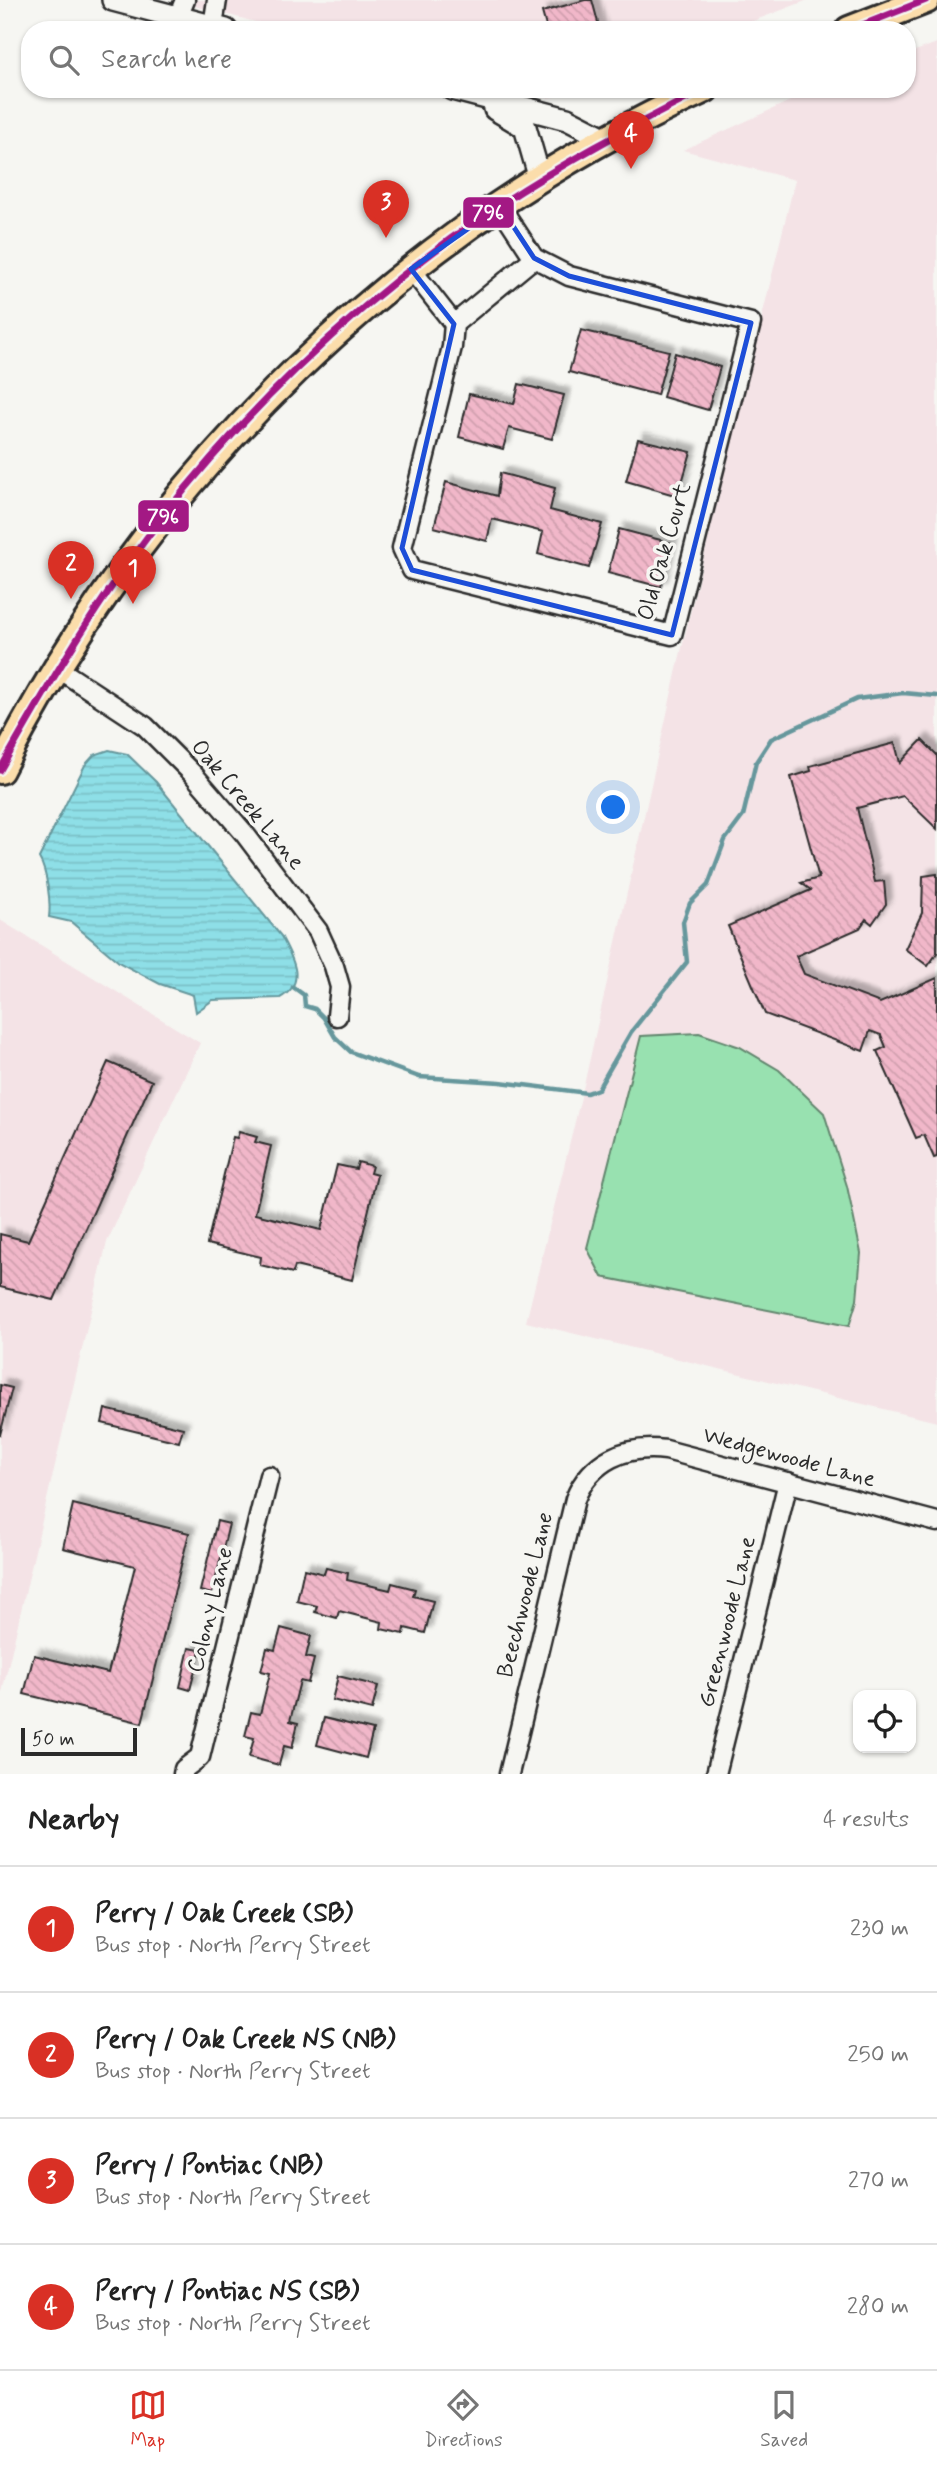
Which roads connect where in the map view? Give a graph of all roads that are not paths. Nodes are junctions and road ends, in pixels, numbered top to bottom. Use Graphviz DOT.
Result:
graph roads {
  1 [pos="113,0"];
  2 [pos="217,0"];
  3 [pos="926,0"];
  4 [pos="181,9"];
  5 [pos="205,21"];
  6 [pos="218,21"];
  7 [pos="872,21"];
  8 [pos="473,98"];
  9 [pos="485,98"];
  10 [pos="687,98"];
  11 [pos="606,139"];
  12 [pos="540,179"];
  13 [pos="500,206"];
  14 [pos="534,258"];
  15 [pos="411,269"];
  16 [pos="454,324"];
  17 [pos="57,668"];
  18 [pos="0,770"];
  19 [pos="337,1016"];
  20 [pos="627,1450"];
  21 [pos="269,1476"];
  22 [pos="788,1482"];
  23 [pos="937,1522"];
  24 [pos="200,1757"];
  25 [pos="183,1774"];
  26 [pos="208,1774"];
  27 [pos="509,1774"];
  28 [pos="716,1774"];
  1 -- 4 [label="street"];
  2 -- 6 [label="street"];
  3 -- 7 [label="main road"];
  4 -- 5 [label="street"];
  8 -- 12 [label="street"];
  9 -- 11 [label="street"];
  10 -- 11 [label="main road"];
  11 -- 12 [label="main road"];
  12 -- 13 [label="main road"];
  13 -- 14 [label="street, Old Oak Court"];
  13 -- 15 [label="main road"];
  14 -- 16 [label="street"];
  14 -- 16 [label="street, Old Oak Court"];
  15 -- 16 [label="street"];
  15 -- 17 [label="main road"];
  17 -- 18 [label="main road"];
  17 -- 19 [label="street, Oak Creek Lane"];
  20 -- 22 [label="street, Wedgewoode Lane"];
  20 -- 27 [label="street, Beechwoode Lane"];
  21 -- 24 [label="street, Colony Lane"];
  22 -- 23 [label="street, Wedgewoode Lane"];
  22 -- 28 [label="street, Greenwoode Lane"];
  24 -- 25 [label="street"];
  24 -- 26 [label="street"];
}
